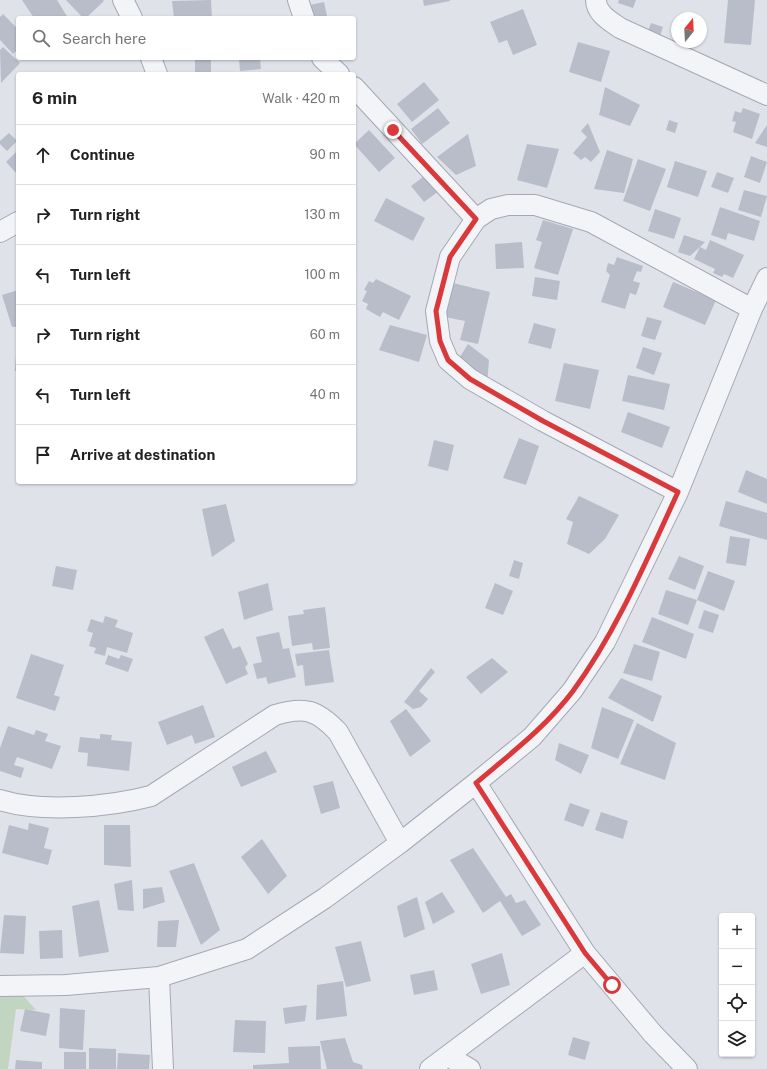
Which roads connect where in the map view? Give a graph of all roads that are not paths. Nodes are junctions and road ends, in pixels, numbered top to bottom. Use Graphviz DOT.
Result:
graph roads {
  1 [pos="123,0"];
  2 [pos="298,0"];
  3 [pos="596,0"];
  4 [pos="131,16"];
  5 [pos="303,16"];
  6 [pos="152,60"];
  7 [pos="324,60"];
  8 [pos="156,72"];
  9 [pos="337,72"];
  10 [pos="356,89"];
  11 [pos="767,95"];
  12 [pos="476,219"];
  13 [pos="16,223"];
  14 [pos="0,232"];
  15 [pos="767,278"];
  16 [pos="752,309"];
  17 [pos="678,492"];
  18 [pos="476,783"];
  19 [pos="0,800"];
  20 [pos="400,843"];
  21 [pos="585,953"];
  22 [pos="159,977"];
  23 [pos="0,986"];
  24 [pos="448,1056"];
  25 [pos="163,1069"];
  26 [pos="430,1069"];
  27 [pos="470,1069"];
  28 [pos="687,1069"];
  1 -- 4 [label="street"];
  2 -- 5 [label="street"];
  3 -- 11 [label="street"];
  6 -- 8 [label="street"];
  7 -- 9 [label="street"];
  10 -- 12 [label="street"];
  12 -- 16 [label="street"];
  12 -- 17 [label="street"];
  13 -- 14 [label="street"];
  15 -- 16 [label="street"];
  16 -- 17 [label="street"];
  17 -- 18 [label="street"];
  18 -- 20 [label="street"];
  18 -- 21 [label="street"];
  19 -- 20 [label="street"];
  20 -- 22 [label="street"];
  21 -- 24 [label="street"];
  21 -- 28 [label="street"];
  22 -- 23 [label="street"];
  22 -- 25 [label="street"];
  24 -- 26 [label="street"];
  24 -- 27 [label="street"];
}
